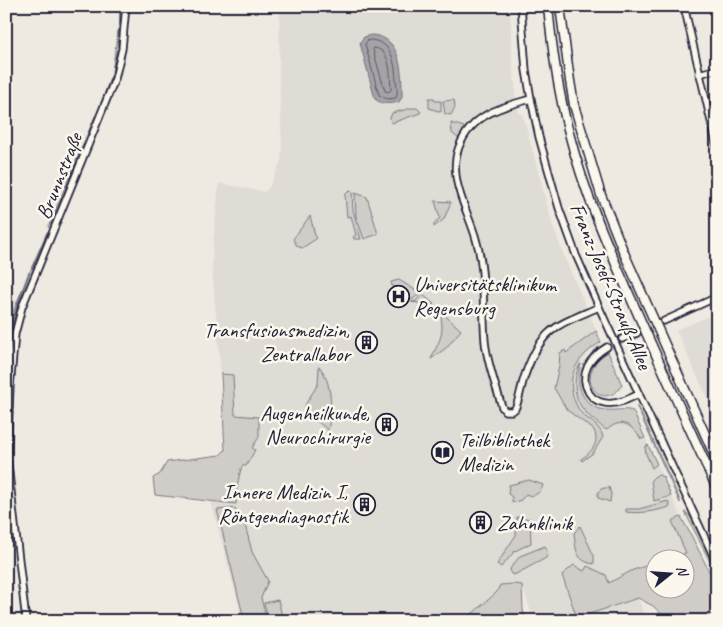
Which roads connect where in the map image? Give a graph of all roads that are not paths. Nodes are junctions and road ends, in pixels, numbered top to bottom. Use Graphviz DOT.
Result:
graph roads {
  1 [pos="126,6"];
  2 [pos="521,6"];
  3 [pos="548,6"];
  4 [pos="560,6"];
  5 [pos="684,6"];
  6 [pos="717,69"];
  7 [pos="699,74"];
  8 [pos="531,100"];
  9 [pos="717,147"];
  10 [pos="717,297"];
  11 [pos="599,307"];
  12 [pos="664,321"];
  13 [pos="637,333"];
  14 [pos="622,339"];
  15 [pos="607,347"];
  16 [pos="639,394"];
  17 [pos="7,456"];
  18 [pos="717,461"];
  19 [pos="717,489"];
  20 [pos="9,505"];
  21 [pos="717,564"];
  22 [pos="26,621"];
  1 -- 17 [label="street, Brunnstraße"];
  2 -- 8 [label="street, Franz-Josef-Strauß-Allee"];
  3 -- 19 [label="highway"];
  4 -- 18 [label="highway"];
  5 -- 7 [label="street"];
  6 -- 7 [label="street"];
  7 -- 9 [label="street"];
  8 -- 11 [label="street, Franz-Josef-Strauß-Allee"];
  8 -- 11 [label="street"];
  10 -- 12 [label="street"];
  11 -- 16 [label="street, Franz-Josef-Strauß-Allee"];
  13 -- 14 [label="street"];
  15 -- 16 [label="street"];
  16 -- 21 [label="street, Franz-Josef-Strauß-Allee"];
  17 -- 20 [label="street, Brunnstraße"];
  20 -- 22 [label="street, Brunnstraße"];
}
